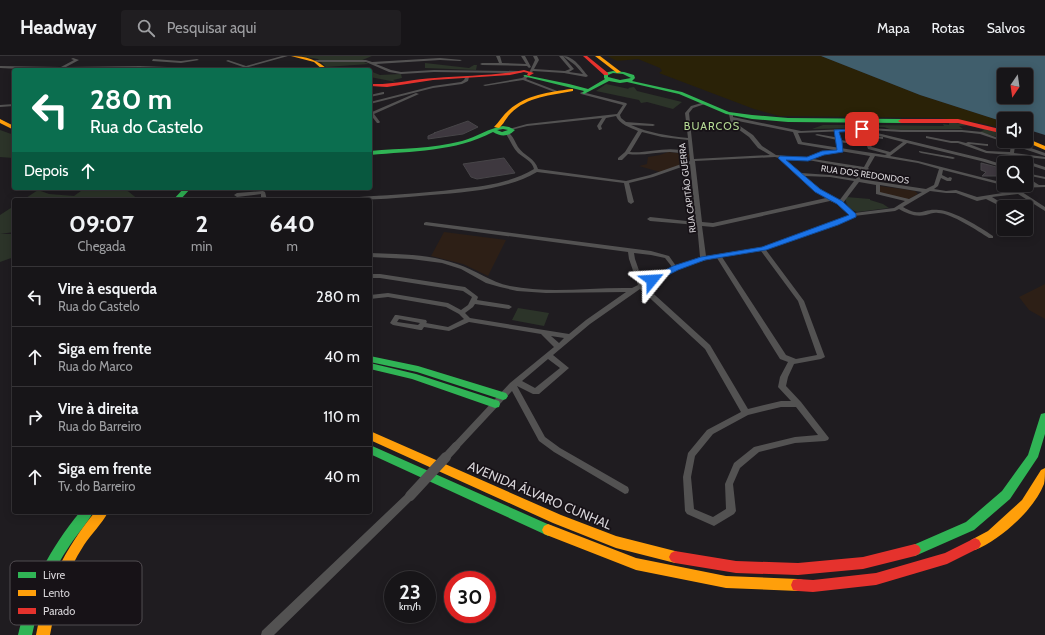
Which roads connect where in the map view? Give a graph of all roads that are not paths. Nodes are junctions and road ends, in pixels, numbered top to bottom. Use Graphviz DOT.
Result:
graph roads {
  1 [pos="161,56"];
  2 [pos="290,56"];
  3 [pos="498,56"];
  4 [pos="523,56"];
  5 [pos="535,56"];
  6 [pos="561,56"];
  7 [pos="565,56"];
  8 [pos="585,56"];
  9 [pos="597,56"];
  10 [pos="287,57"];
  11 [pos="424,58"];
  12 [pos="73,59"];
  13 [pos="154,60"];
  14 [pos="197,60"];
  15 [pos="465,60"];
  16 [pos="228,61"];
  17 [pos="316,61"];
  18 [pos="262,62"];
  19 [pos="372,63"];
  20 [pos="482,64"];
  21 [pos="501,64"];
  22 [pos="246,66"];
  23 [pos="0,67"];
  24 [pos="12,68"];
  25 [pos="60,68"];
  26 [pos="103,68"];
  27 [pos="140,68"];
  28 [pos="239,68"];
  29 [pos="258,68"];
  30 [pos="324,68"];
  31 [pos="564,72"];
  32 [pos="619,72"];
  33 [pos="522,73"];
  34 [pos="467,77"];
  35 [pos="607,77"];
  36 [pos="627,81"];
  37 [pos="372,85"];
  38 [pos="485,85"];
  39 [pos="572,88"];
  40 [pos="587,90"];
  41 [pos="417,91"];
  42 [pos="558,92"];
  43 [pos="383,93"];
  44 [pos="372,96"];
  45 [pos="372,102"];
  46 [pos="704,103"];
  47 [pos="12,105"];
  48 [pos="0,106"];
  49 [pos="618,115"];
  50 [pos="605,116"];
  51 [pos="734,116"];
  52 [pos="653,119"];
  53 [pos="0,121"];
  54 [pos="378,122"];
  55 [pos="625,123"];
  56 [pos="653,125"];
  57 [pos="0,126"];
  58 [pos="12,127"];
  59 [pos="502,129"];
  60 [pos="600,129"];
  61 [pos="857,129"];
  62 [pos="641,130"];
  63 [pos="997,130"];
  64 [pos="12,131"];
  65 [pos="795,131"];
  66 [pos="836,131"];
  67 [pos="952,131"];
  68 [pos="646,132"];
  69 [pos="801,132"];
  70 [pos="947,134"];
  71 [pos="887,136"];
  72 [pos="928,137"];
  73 [pos="994,138"];
  74 [pos="689,139"];
  75 [pos="997,139"];
  76 [pos="839,140"];
  77 [pos="905,142"];
  78 [pos="951,142"];
  79 [pos="958,142"];
  80 [pos="987,143"];
  81 [pos="1033,143"];
  82 [pos="964,144"];
  83 [pos="868,145"];
  84 [pos="1045,148"];
  85 [pos="1013,149"];
  86 [pos="840,150"];
  87 [pos="944,150"];
  88 [pos="683,152"];
  89 [pos="920,152"];
  90 [pos="986,152"];
  91 [pos="627,153"];
  92 [pos="956,153"];
  93 [pos="994,153"];
  94 [pos="372,154"];
  95 [pos="938,154"];
  96 [pos="888,155"];
  97 [pos="873,156"];
  98 [pos="1016,156"];
  99 [pos="778,157"];
  100 [pos="1044,157"];
  101 [pos="620,159"];
  102 [pos="808,159"];
  103 [pos="983,160"];
  104 [pos="692,161"];
  105 [pos="921,162"];
  106 [pos="997,165"];
  107 [pos="1033,166"];
  108 [pos="867,168"];
  109 [pos="942,169"];
  110 [pos="1045,169"];
  111 [pos="536,170"];
  112 [pos="800,174"];
  113 [pos="939,176"];
  114 [pos="1033,176"];
  115 [pos="1045,177"];
  116 [pos="950,178"];
  117 [pos="856,180"];
  118 [pos="626,182"];
  119 [pos="997,183"];
  120 [pos="1033,183"];
  121 [pos="878,184"];
  122 [pos="1045,186"];
  123 [pos="1033,187"];
  124 [pos="1039,187"];
  125 [pos="186,190"];
  126 [pos="194,190"];
  127 [pos="928,190"];
  128 [pos="1008,192"];
  129 [pos="1020,192"];
  130 [pos="237,195"];
  131 [pos="987,197"];
  132 [pos="178,198"];
  133 [pos="186,198"];
  134 [pos="264,198"];
  135 [pos="369,198"];
  136 [pos="830,199"];
  137 [pos="911,201"];
  138 [pos="631,202"];
  139 [pos="840,203"];
  140 [pos="997,203"];
  141 [pos="899,207"];
  142 [pos="1044,208"];
  143 [pos="853,216"];
  144 [pos="650,219"];
  145 [pos="426,224"];
  146 [pos="699,225"];
  147 [pos="991,236"];
  148 [pos="763,249"];
  149 [pos="631,251"];
  150 [pos="372,255"];
  151 [pos="719,256"];
  152 [pos="704,258"];
  153 [pos="675,268"];
  154 [pos="372,276"];
  155 [pos="641,286"];
  156 [pos="633,290"];
  157 [pos="372,297"];
  158 [pos="473,302"];
  159 [pos="509,307"];
  160 [pos="461,313"];
  161 [pos="468,320"];
  162 [pos="422,325"];
  163 [pos="544,332"];
  164 [pos="571,337"];
  165 [pos="559,347"];
  166 [pos="549,356"];
  167 [pos="372,359"];
  168 [pos="793,360"];
  169 [pos="372,366"];
  170 [pos="515,384"];
  171 [pos="502,396"];
  172 [pos="495,404"];
  173 [pos="798,404"];
  174 [pos="746,414"];
  175 [pos="1045,416"];
  176 [pos="372,435"];
  177 [pos="372,450"];
  178 [pos="1045,474"];
  179 [pos="625,490"];
  180 [pos="85,514"];
  181 [pos="100,514"];
  182 [pos="53,561"];
  183 [pos="67,561"];
  184 [pos="26,625"];
  185 [pos="44,625"];
  186 [pos="25,635"];
  187 [pos="43,635"];
  188 [pos="266,635"];
  1 -- 13 [label="street"];
  2 -- 10 [label="street"];
  3 -- 21 [label="street"];
  4 -- 33 [label="street"];
  5 -- 33 [label="street"];
  6 -- 31 [label="street"];
  7 -- 31 [label="street"];
  8 -- 35 [label="main road"];
  9 -- 32 [label="main road"];
  10 -- 17 [label="main road"];
  10 -- 18 [label="street"];
  11 -- 15 [label="street"];
  11 -- 19 [label="street"];
  12 -- 25 [label="street"];
  13 -- 14 [label="street"];
  13 -- 27 [label="street"];
  16 -- 22 [label="street"];
  17 -- 19 [label="street"];
  17 -- 30 [label="main road"];
  18 -- 22 [label="street"];
  18 -- 29 [label="street"];
  19 -- 33 [label="street"];
  20 -- 21 [label="street"];
  21 -- 33 [label="street"];
  22 -- 28 [label="street"];
  23 -- 24 [label="street"];
  25 -- 26 [label="street"];
  26 -- 27 [label="street"];
  31 -- 33 [label="street"];
  32 -- 35 [label="main road"];
  32 -- 36 [label="main road"];
  33 -- 34 [label="main road"];
  33 -- 38 [label="street"];
  33 -- 39 [label="main road"];
  33 -- 42 [label="street"];
  34 -- 37 [label="main road"];
  34 -- 41 [label="street"];
  35 -- 36 [label="main road"];
  35 -- 40 [label="main road"];
  36 -- 46 [label="main road"];
  39 -- 40 [label="main road"];
  39 -- 42 [label="main road"];
  40 -- 49 [label="street"];
  41 -- 45 [label="street"];
  41 -- 54 [label="street"];
  42 -- 59 [label="main road"];
  43 -- 44 [label="street"];
  46 -- 51 [label="main road"];
  46 -- 74 [label="street, RUA CAPITÃO GUERRA"];
  47 -- 48 [label="street"];
  49 -- 50 [label="street"];
  49 -- 55 [label="street"];
  50 -- 59 [label="street"];
  50 -- 60 [label="street"];
  51 -- 63 [label="main road"];
  51 -- 65 [label="street"];
  51 -- 99 [label="street"];
  52 -- 56 [label="street"];
  53 -- 58 [label="main road"];
  55 -- 56 [label="street"];
  55 -- 62 [label="street"];
  56 -- 68 [label="street"];
  57 -- 64 [label="main road"];
  59 -- 94 [label="main road"];
  59 -- 111 [label="street"];
  61 -- 66 [label="street"];
  61 -- 67 [label="street"];
  61 -- 71 [label="street"];
  62 -- 68 [label="street"];
  62 -- 91 [label="street"];
  65 -- 69 [label="street"];
  65 -- 86 [label="street"];
  66 -- 69 [label="street"];
  66 -- 76 [label="street"];
  67 -- 73 [label="street"];
  67 -- 79 [label="street"];
  68 -- 74 [label="street"];
  69 -- 76 [label="street"];
  70 -- 78 [label="street"];
  71 -- 77 [label="street"];
  71 -- 83 [label="street"];
  72 -- 78 [label="street"];
  73 -- 75 [label="street"];
  73 -- 80 [label="street"];
  74 -- 104 [label="street, RUA CAPITÃO GUERRA"];
  76 -- 83 [label="street"];
  76 -- 86 [label="street"];
  77 -- 87 [label="street"];
  77 -- 89 [label="street"];
  77 -- 96 [label="street"];
  78 -- 79 [label="street"];
  78 -- 87 [label="street"];
  79 -- 82 [label="street"];
  80 -- 82 [label="street"];
  80 -- 93 [label="street"];
  81 -- 84 [label="main road"];
  82 -- 90 [label="street"];
  83 -- 96 [label="street"];
  85 -- 93 [label="street"];
  85 -- 98 [label="street"];
  85 -- 100 [label="street"];
  85 -- 100 [label="street"];
  86 -- 97 [label="street"];
  86 -- 102 [label="street"];
  87 -- 92 [label="street"];
  87 -- 95 [label="street"];
  88 -- 91 [label="street"];
  89 -- 95 [label="street"];
  89 -- 105 [label="street"];
  90 -- 93 [label="street"];
  90 -- 103 [label="street"];
  91 -- 101 [label="street"];
  92 -- 95 [label="street"];
  92 -- 103 [label="street"];
  96 -- 97 [label="street"];
  96 -- 105 [label="street"];
  97 -- 108 [label="street"];
  99 -- 102 [label="street"];
  99 -- 104 [label="street"];
  99 -- 112 [label="street"];
  102 -- 108 [label="street"];
  103 -- 106 [label="street"];
  104 -- 118 [label="street"];
  104 -- 146 [label="street, RUA CAPITÃO GUERRA"];
  105 -- 109 [label="street"];
  107 -- 110 [label="street"];
  108 -- 117 [label="street"];
  109 -- 113 [label="street"];
  109 -- 119 [label="street"];
  111 -- 118 [label="street"];
  111 -- 135 [label="street"];
  112 -- 117 [label="street, RUA DOS REDONDOS"];
  112 -- 136 [label="street"];
  113 -- 116 [label="street"];
  113 -- 127 [label="street"];
  114 -- 115 [label="street"];
  117 -- 121 [label="street, RUA DOS REDONDOS"];
  117 -- 139 [label="street"];
  118 -- 138 [label="street"];
  120 -- 124 [label="street"];
  121 -- 127 [label="street, RUA DOS REDONDOS"];
  121 -- 137 [label="street"];
  122 -- 124 [label="street"];
  123 -- 124 [label="street"];
  125 -- 132 [label="main road"];
  126 -- 133 [label="main road"];
  127 -- 131 [label="street, RUA DOS REDONDOS"];
  127 -- 137 [label="street"];
  128 -- 131 [label="street"];
  129 -- 142 [label="street"];
  130 -- 134 [label="street"];
  131 -- 140 [label="street"];
  136 -- 139 [label="street"];
  136 -- 146 [label="street"];
  137 -- 141 [label="street"];
  139 -- 143 [label="street"];
  141 -- 143 [label="street"];
  141 -- 147 [label="street"];
  143 -- 148 [label="street"];
  144 -- 146 [label="street"];
  145 -- 149 [label="street"];
  146 -- 152 [label="street, RUA CAPITÃO GUERRA"];
  148 -- 151 [label="street"];
  148 -- 168 [label="street"];
  149 -- 153 [label="street"];
  149 -- 155 [label="street"];
  150 -- 156 [label="street"];
  151 -- 152 [label="street"];
  151 -- 168 [label="street"];
  152 -- 153 [label="street"];
  153 -- 155 [label="street"];
  154 -- 158 [label="street"];
  155 -- 156 [label="street"];
  155 -- 174 [label="street"];
  156 -- 164 [label="street"];
  157 -- 160 [label="street"];
  158 -- 159 [label="street"];
  158 -- 160 [label="street"];
  160 -- 161 [label="street"];
  161 -- 162 [label="street"];
  161 -- 163 [label="street"];
  163 -- 164 [label="street"];
  163 -- 165 [label="street"];
  164 -- 165 [label="street"];
  165 -- 166 [label="street"];
  166 -- 170 [label="street"];
  166 -- 170 [label="street"];
  167 -- 171 [label="main road"];
  168 -- 173 [label="street"];
  169 -- 172 [label="main road"];
  170 -- 171 [label="street"];
  170 -- 179 [label="street"];
  171 -- 172 [label="street"];
  172 -- 188 [label="street, bridge"];
  173 -- 174 [label="street"];
  173 -- 174 [label="street"];
  175 -- 176 [label="main road, AVENIDA ÁLVARO CUNHAL"];
  177 -- 178 [label="main road"];
  180 -- 182 [label="main road"];
  181 -- 183 [label="main road"];
  184 -- 186 [label="main road"];
  185 -- 187 [label="main road"];
}
